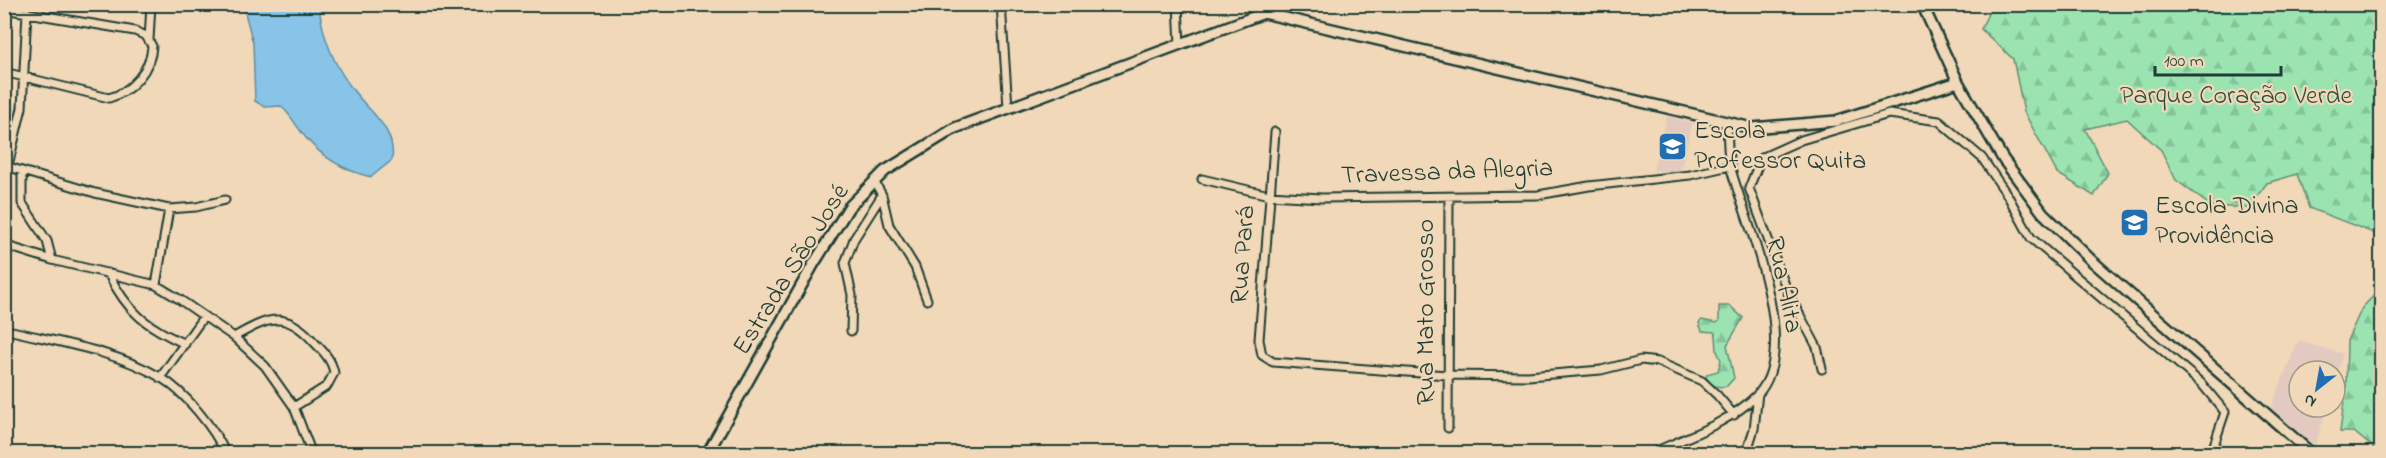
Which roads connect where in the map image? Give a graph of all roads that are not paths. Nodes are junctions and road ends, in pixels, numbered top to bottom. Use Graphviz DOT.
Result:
graph roads {
  1 [pos="151,4"];
  2 [pos="1001,4"];
  3 [pos="1178,4"];
  4 [pos="1922,4"];
  5 [pos="4,9"];
  6 [pos="1264,9"];
  7 [pos="27,12"];
  8 [pos="150,40"];
  9 [pos="1180,45"];
  10 [pos="4,72"];
  11 [pos="23,76"];
  12 [pos="1958,82"];
  13 [pos="1008,107"];
  14 [pos="1727,124"];
  15 [pos="1275,132"];
  16 [pos="1730,166"];
  17 [pos="9,167"];
  18 [pos="22,171"];
  19 [pos="1202,179"];
  20 [pos="874,181"];
  21 [pos="4,182"];
  22 [pos="882,195"];
  23 [pos="1269,195"];
  24 [pos="1449,196"];
  25 [pos="225,200"];
  26 [pos="169,209"];
  27 [pos="4,245"];
  28 [pos="52,260"];
  29 [pos="108,273"];
  30 [pos="156,285"];
  31 [pos="927,300"];
  32 [pos="204,316"];
  33 [pos="4,329"];
  34 [pos="851,331"];
  35 [pos="234,337"];
  36 [pos="185,344"];
  37 [pos="1822,369"];
  38 [pos="1447,375"];
  39 [pos="160,378"];
  40 [pos="1758,393"];
  41 [pos="294,407"];
  42 [pos="1734,415"];
  43 [pos="1448,428"];
  44 [pos="226,453"];
  45 [pos="312,453"];
  46 [pos="707,453"];
  47 [pos="1650,453"];
  48 [pos="1746,453"];
  49 [pos="2211,453"];
  50 [pos="2312,453"];
  1 -- 8 [label="street"];
  2 -- 13 [label="street"];
  3 -- 9 [label="street"];
  4 -- 12 [label="street"];
  5 -- 7 [label="street"];
  6 -- 9 [label="street, Estrada São José"];
  6 -- 14 [label="street"];
  7 -- 8 [label="street"];
  7 -- 11 [label="street"];
  8 -- 11 [label="street"];
  9 -- 13 [label="street, Estrada São José"];
  10 -- 11 [label="street"];
  11 -- 17 [label="street"];
  12 -- 14 [label="street"];
  12 -- 50 [label="street"];
  13 -- 20 [label="street, Estrada São José"];
  14 -- 16 [label="street, Rua Alita"];
  15 -- 23 [label="street, Rua Pará"];
  16 -- 24 [label="street, Travessa da Alegria"];
  16 -- 40 [label="street, Rua Alita"];
  17 -- 18 [label="street"];
  17 -- 21 [label="street"];
  18 -- 26 [label="street"];
  18 -- 28 [label="street"];
  19 -- 23 [label="street, Travessa da Alegria"];
  20 -- 22 [label="street"];
  20 -- 46 [label="street, Estrada São José"];
  22 -- 31 [label="street"];
  22 -- 34 [label="street"];
  23 -- 24 [label="street, Travessa da Alegria"];
  23 -- 38 [label="street, Rua Pará"];
  24 -- 38 [label="street, Rua Mato Grosso"];
  25 -- 26 [label="street"];
  26 -- 30 [label="street"];
  27 -- 28 [label="street"];
  28 -- 29 [label="street"];
  29 -- 30 [label="street"];
  29 -- 36 [label="street"];
  30 -- 32 [label="street"];
  32 -- 35 [label="street"];
  32 -- 36 [label="street"];
  33 -- 39 [label="street"];
  35 -- 41 [label="street"];
  35 -- 41 [label="street"];
  36 -- 39 [label="street"];
  37 -- 49 [label="street"];
  38 -- 42 [label="street"];
  38 -- 43 [label="street, Rua Mato Grosso"];
  39 -- 44 [label="street"];
  40 -- 42 [label="street, Rua Alita"];
  40 -- 48 [label="street"];
  41 -- 45 [label="street"];
  42 -- 47 [label="street, Rua Alita"];
}
